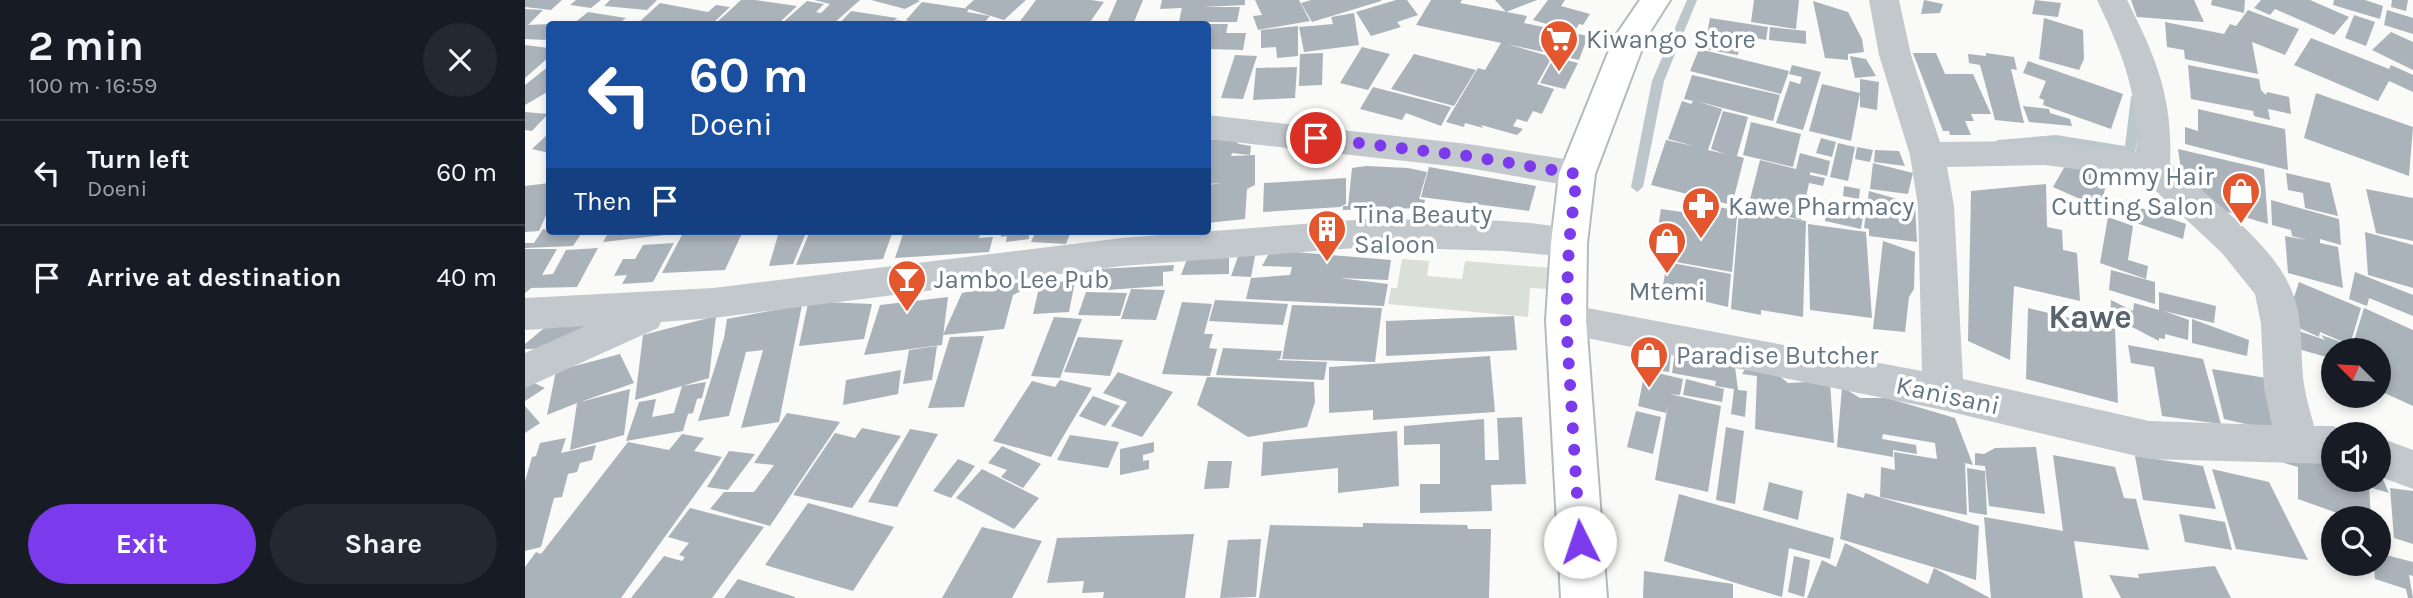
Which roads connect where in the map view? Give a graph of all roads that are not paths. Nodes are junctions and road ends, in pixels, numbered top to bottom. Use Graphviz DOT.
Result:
graph roads {
  1 [pos="1655,0"];
  2 [pos="1884,0"];
  3 [pos="2112,0"];
  4 [pos="1211,127"];
  5 [pos="1927,155"];
  6 [pos="2152,167"];
  7 [pos="1577,174"];
  8 [pos="1569,243"];
  9 [pos="666,306"];
  10 [pos="525,314"];
  11 [pos="1566,320"];
  12 [pos="525,371"];
  13 [pos="1943,392"];
  14 [pos="2413,437"];
  15 [pos="2391,440"];
  16 [pos="2315,445"];
  17 [pos="2391,461"];
  18 [pos="2413,470"];
  19 [pos="1584,598"];
  1 -- 7 [label="main road"];
  2 -- 5 [label="street"];
  3 -- 6 [label="street"];
  4 -- 7 [label="street"];
  5 -- 6 [label="street"];
  5 -- 13 [label="street"];
  6 -- 16 [label="street"];
  7 -- 8 [label="main road"];
  8 -- 9 [label="street"];
  8 -- 11 [label="main road"];
  9 -- 10 [label="street"];
  9 -- 12 [label="street"];
  11 -- 13 [label="street, Kanisani"];
  11 -- 19 [label="main road"];
  13 -- 16 [label="street, Kanisani"];
  14 -- 15 [label="street"];
  17 -- 18 [label="street"];
}
